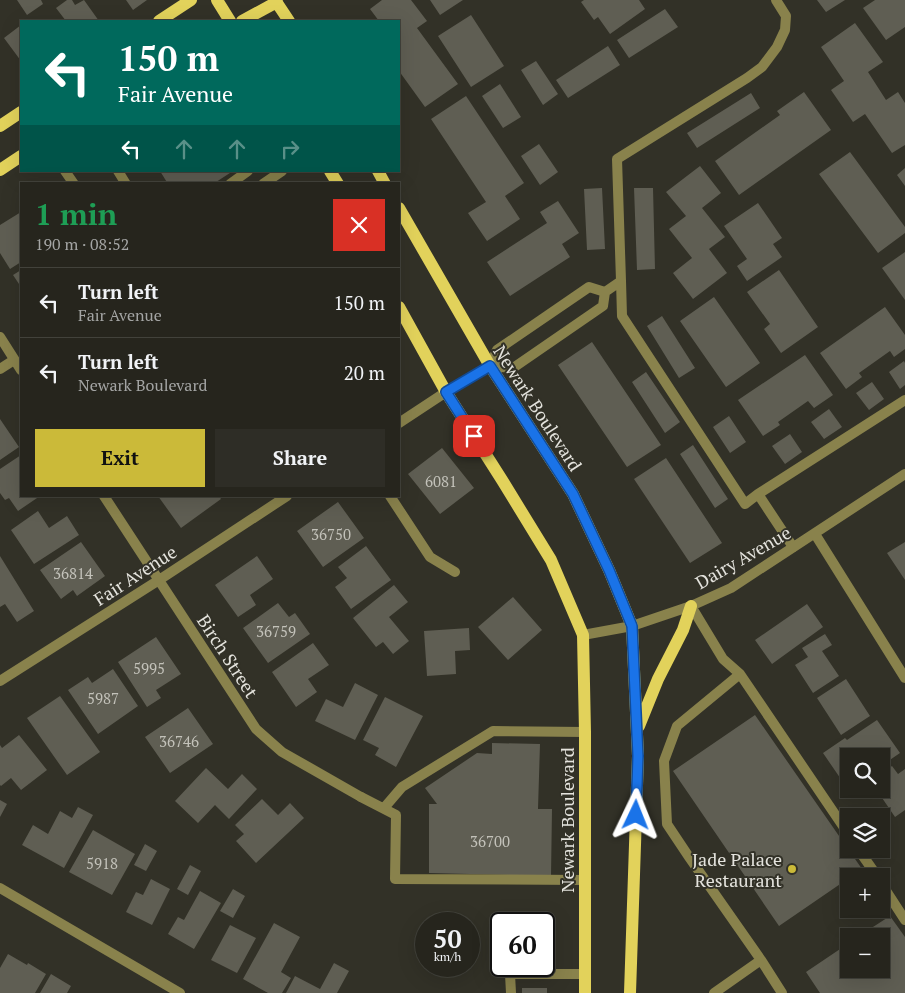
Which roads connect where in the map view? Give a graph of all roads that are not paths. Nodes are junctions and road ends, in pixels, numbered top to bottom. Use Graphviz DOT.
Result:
graph roads {
  1 [pos="191,0"];
  2 [pos="217,0"];
  3 [pos="776,0"];
  4 [pos="276,1"];
  5 [pos="161,20"];
  6 [pos="229,20"];
  7 [pos="244,20"];
  8 [pos="288,20"];
  9 [pos="20,113"];
  10 [pos="0,126"];
  11 [pos="20,157"];
  12 [pos="0,170"];
  13 [pos="247,172"];
  14 [pos="281,172"];
  15 [pos="233,182"];
  16 [pos="266,182"];
  17 [pos="400,210"];
  18 [pos="621,281"];
  19 [pos="605,292"];
  20 [pos="400,309"];
  21 [pos="0,338"];
  22 [pos="14,360"];
  23 [pos="490,366"];
  24 [pos="0,369"];
  25 [pos="20,369"];
  26 [pos="446,392"];
  27 [pos="905,400"];
  28 [pos="400,422"];
  29 [pos="905,474"];
  30 [pos="758,494"];
  31 [pos="105,497"];
  32 [pos="285,497"];
  33 [pos="391,497"];
  34 [pos="815,534"];
  35 [pos="793,548"];
  36 [pos="455,572"];
  37 [pos="159,580"];
  38 [pos="690,606"];
  39 [pos="632,626"];
  40 [pos="583,635"];
  41 [pos="740,674"];
  42 [pos="905,678"];
  43 [pos="0,680"];
  44 [pos="637,730"];
  45 [pos="585,732"];
  46 [pos="384,808"];
  47 [pos="840,822"];
  48 [pos="584,880"];
  49 [pos="0,888"];
  50 [pos="890,897"];
  51 [pos="905,920"];
  52 [pos="761,960"];
  53 [pos="585,974"];
  54 [pos="180,993"];
  55 [pos="511,993"];
  56 [pos="585,993"];
  57 [pos="630,993"];
  58 [pos="714,993"];
  59 [pos="782,993"];
  1 -- 5 [label="main road"];
  2 -- 6 [label="main road"];
  3 -- 18 [label="street"];
  4 -- 7 [label="main road"];
  4 -- 8 [label="main road"];
  9 -- 10 [label="main road"];
  11 -- 12 [label="main road"];
  13 -- 15 [label="street"];
  14 -- 16 [label="street"];
  17 -- 23 [label="main road, Newark Boulevard"];
  18 -- 19 [label="street"];
  18 -- 30 [label="street"];
  19 -- 23 [label="street"];
  19 -- 23 [label="street"];
  20 -- 26 [label="main road, Newark Boulevard"];
  21 -- 22 [label="street"];
  22 -- 24 [label="street"];
  22 -- 25 [label="street"];
  23 -- 26 [label="street"];
  23 -- 39 [label="main road, Newark Boulevard"];
  26 -- 28 [label="street"];
  26 -- 40 [label="main road, Newark Boulevard"];
  27 -- 30 [label="street"];
  29 -- 34 [label="street, Dairy Avenue"];
  30 -- 35 [label="street"];
  31 -- 37 [label="street, Birch Street"];
  32 -- 37 [label="street, Fair Avenue"];
  33 -- 36 [label="street"];
  34 -- 35 [label="street, Dairy Avenue"];
  34 -- 42 [label="street"];
  35 -- 38 [label="street, Dairy Avenue"];
  37 -- 43 [label="street, Fair Avenue"];
  37 -- 46 [label="street, Birch Street"];
  38 -- 39 [label="street, Dairy Avenue"];
  38 -- 41 [label="street"];
  38 -- 44 [label="main road"];
  39 -- 40 [label="street, Dairy Avenue"];
  39 -- 44 [label="main road, Newark Boulevard"];
  40 -- 45 [label="main road, Newark Boulevard"];
  41 -- 47 [label="street"];
  41 -- 52 [label="street"];
  44 -- 57 [label="main road, Newark Boulevard"];
  45 -- 46 [label="street"];
  45 -- 48 [label="main road, Newark Boulevard"];
  46 -- 48 [label="street"];
  48 -- 53 [label="main road, Newark Boulevard"];
  49 -- 54 [label="street"];
  50 -- 51 [label="street"];
  52 -- 58 [label="street"];
  52 -- 59 [label="street"];
  53 -- 55 [label="street"];
  53 -- 56 [label="main road, Newark Boulevard"];
}
